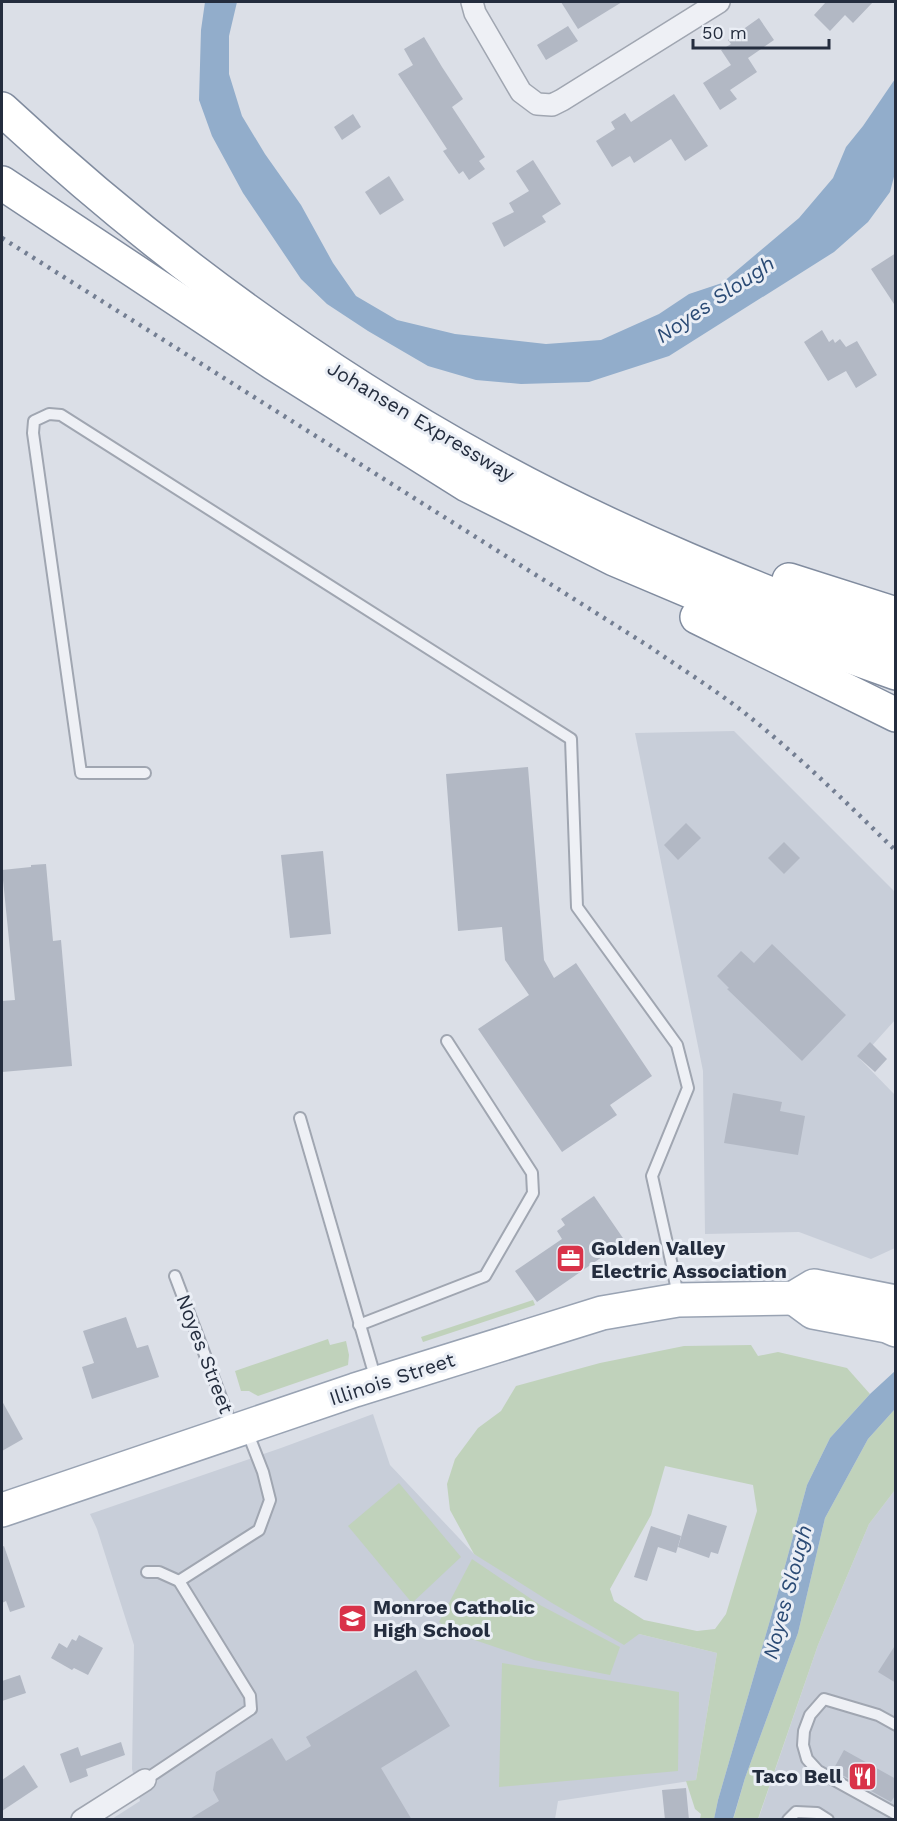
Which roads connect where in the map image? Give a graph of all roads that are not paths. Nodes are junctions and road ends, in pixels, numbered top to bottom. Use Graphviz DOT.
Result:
graph roads {
  1 [pos="472,2"];
  2 [pos="719,2"];
  3 [pos="2,109"];
  4 [pos="2,183"];
  5 [pos="467,485"];
  6 [pos="634,537"];
  7 [pos="896,614"];
  8 [pos="896,643"];
  9 [pos="896,672"];
  10 [pos="896,715"];
  11 [pos="145,772"];
  12 [pos="447,1041"];
  13 [pos="300,1118"];
  14 [pos="175,1276"];
  15 [pos="678,1300"];
  16 [pos="893,1319"];
  17 [pos="359,1325"];
  18 [pos="377,1383"];
  19 [pos="240,1430"];
  20 [pos="2,1510"];
  21 [pos="147,1572"];
  22 [pos="179,1581"];
  23 [pos="896,1725"];
  24 [pos="145,1780"];
  25 [pos="896,1814"];
  26 [pos="82,1820"];
  27 [pos="788,1820"];
  28 [pos="828,1820"];
  1 -- 2 [label="street"];
  3 -- 6 [label="main road, Johansen Expressway"];
  4 -- 5 [label="main road, Johansen Expressway"];
  5 -- 9 [label="main road, Johansen Expressway"];
  5 -- 10 [label="main road"];
  6 -- 7 [label="main road"];
  6 -- 8 [label="main road, Johansen Expressway"];
  11 -- 15 [label="lane"];
  12 -- 17 [label="lane"];
  13 -- 17 [label="lane"];
  14 -- 19 [label="lane, Noyes Street"];
  15 -- 16 [label="main road, Illinois Street"];
  15 -- 18 [label="main road, Illinois Street"];
  17 -- 18 [label="lane"];
  18 -- 19 [label="main road, Illinois Street"];
  19 -- 20 [label="main road, Illinois Street"];
  19 -- 22 [label="lane, Noyes Street"];
  21 -- 22 [label="lane"];
  22 -- 24 [label="lane"];
  23 -- 25 [label="lane"];
  24 -- 26 [label="street"];
  27 -- 28 [label="lane"];
}
